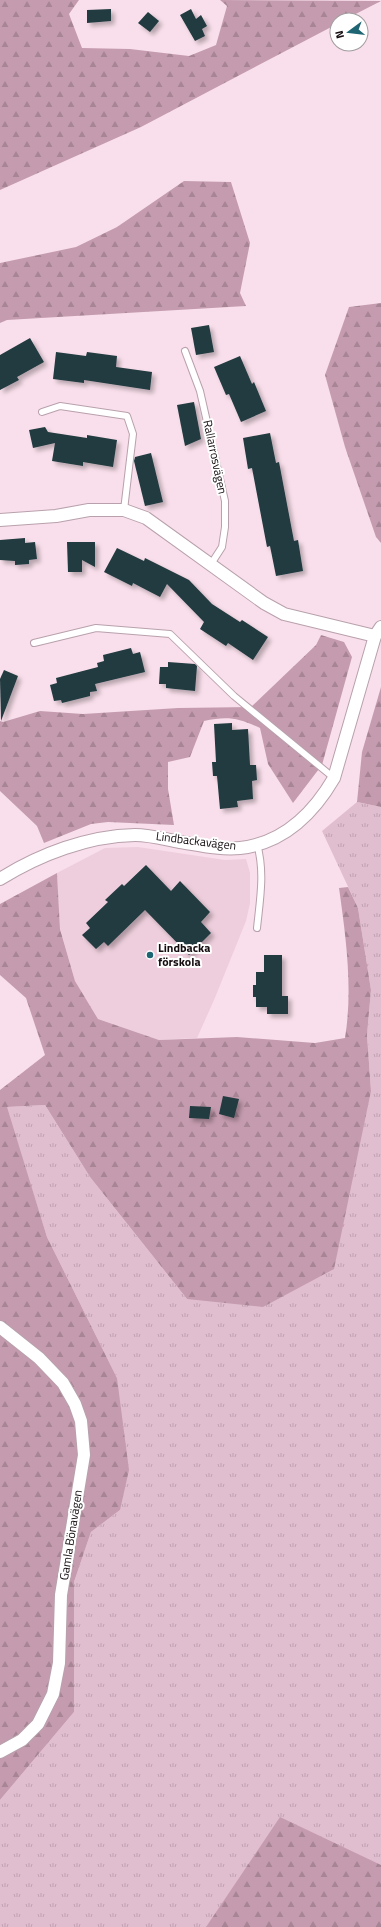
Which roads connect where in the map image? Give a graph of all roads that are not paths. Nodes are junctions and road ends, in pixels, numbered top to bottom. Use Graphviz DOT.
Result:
graph roads {
  1 [pos="185,351"];
  2 [pos="42,412"];
  3 [pos="124,510"];
  4 [pos="0,520"];
  5 [pos="211,564"];
  6 [pos="378,632"];
  7 [pos="34,643"];
  8 [pos="334,778"];
  9 [pos="257,844"];
  10 [pos="0,879"];
  11 [pos="257,928"];
  12 [pos="0,1327"];
  13 [pos="0,1752"];
  1 -- 5 [label="lane, Rallarrosvägen"];
  2 -- 3 [label="lane"];
  3 -- 4 [label="street"];
  3 -- 5 [label="street"];
  5 -- 6 [label="street"];
  6 -- 8 [label="street, Lindbackavägen"];
  7 -- 8 [label="lane"];
  8 -- 9 [label="street, Lindbackavägen"];
  9 -- 10 [label="street, Lindbackavägen"];
  9 -- 11 [label="lane"];
  12 -- 13 [label="street, Gamla Bönavägen"];
}
